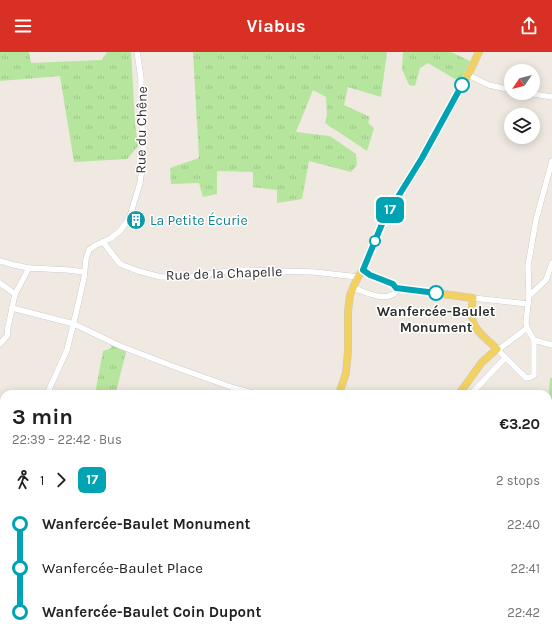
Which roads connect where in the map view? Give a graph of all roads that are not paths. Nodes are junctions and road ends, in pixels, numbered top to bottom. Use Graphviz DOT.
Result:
graph roads {
  1 [pos="136,52"];
  2 [pos="479,52"];
  3 [pos="468,75"];
  4 [pos="504,88"];
  5 [pos="540,96"];
  6 [pos="552,98"];
  7 [pos="552,161"];
  8 [pos="103,242"];
  9 [pos="0,261"];
  10 [pos="552,263"];
  11 [pos="29,268"];
  12 [pos="363,270"];
  13 [pos="84,272"];
  14 [pos="358,277"];
  15 [pos="0,283"];
  16 [pos="353,288"];
  17 [pos="396,288"];
  18 [pos="15,294"];
  19 [pos="528,296"];
  20 [pos="472,298"];
  21 [pos="528,304"];
  22 [pos="12,308"];
  23 [pos="74,324"];
  24 [pos="527,328"];
  25 [pos="534,340"];
  26 [pos="0,344"];
  27 [pos="552,345"];
  28 [pos="497,349"];
  29 [pos="505,358"];
  30 [pos="49,390"];
  31 [pos="242,390"];
  32 [pos="340,390"];
  33 [pos="464,390"];
  34 [pos="475,390"];
  1 -- 8 [label="street, Rue du Chêne"];
  2 -- 3 [label="main road"];
  3 -- 4 [label="street"];
  3 -- 12 [label="main road"];
  5 -- 6 [label="street"];
  7 -- 19 [label="street"];
  8 -- 13 [label="street"];
  8 -- 14 [label="street, Rue de la Chapelle"];
  9 -- 11 [label="street"];
  10 -- 19 [label="street"];
  11 -- 13 [label="street"];
  11 -- 18 [label="street"];
  12 -- 14 [label="main road"];
  12 -- 17 [label="main road"];
  13 -- 23 [label="street"];
  14 -- 16 [label="main road"];
  15 -- 18 [label="street"];
  16 -- 17 [label="street"];
  16 -- 32 [label="main road"];
  17 -- 20 [label="main road"];
  18 -- 22 [label="street"];
  19 -- 21 [label="street"];
  20 -- 21 [label="street"];
  20 -- 28 [label="main road"];
  21 -- 24 [label="street"];
  22 -- 23 [label="street"];
  22 -- 26 [label="street"];
  23 -- 30 [label="street"];
  23 -- 31 [label="street"];
  24 -- 25 [label="street"];
  24 -- 28 [label="street"];
  25 -- 27 [label="street"];
  25 -- 29 [label="street"];
  28 -- 29 [label="street"];
  28 -- 33 [label="main road"];
  29 -- 34 [label="street"];
}
